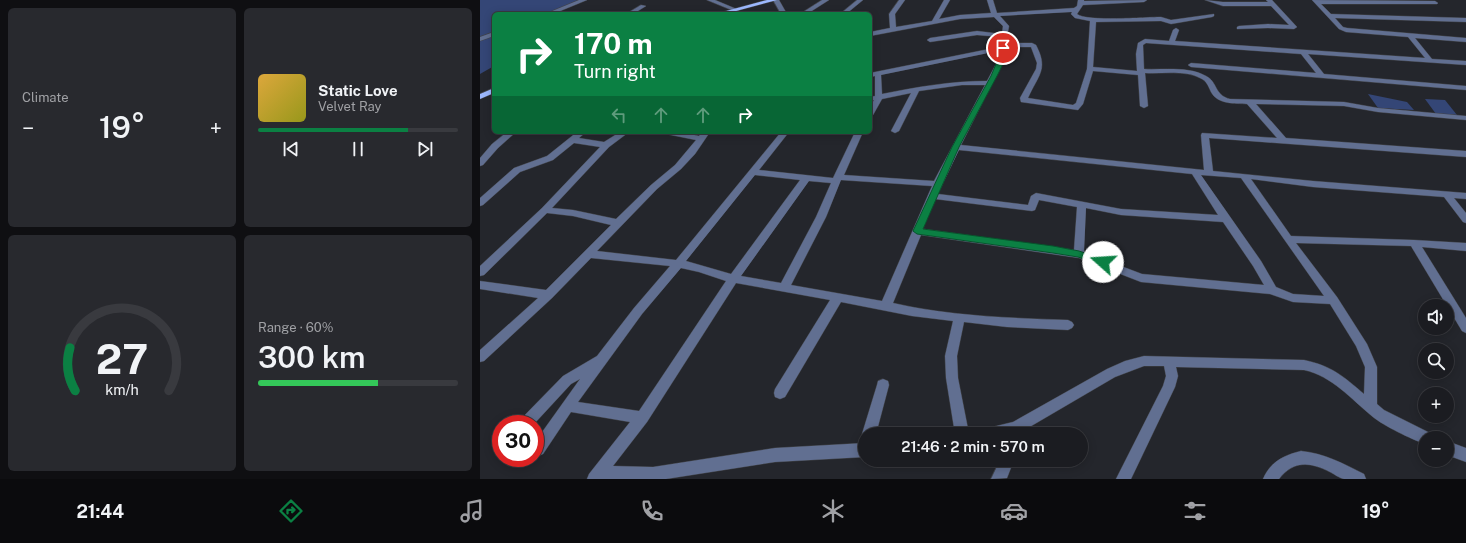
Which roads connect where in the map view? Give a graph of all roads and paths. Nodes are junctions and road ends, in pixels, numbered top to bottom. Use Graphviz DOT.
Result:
graph roads {
  1 [pos="584,0"];
  2 [pos="710,0"];
  3 [pos="773,0"];
  4 [pos="826,0"];
  5 [pos="860,0"];
  6 [pos="902,0"];
  7 [pos="947,0"];
  8 [pos="990,0"];
  9 [pos="1144,0"];
  10 [pos="1208,0"];
  11 [pos="1081,1"];
  12 [pos="1316,1"];
  13 [pos="1271,2"];
  14 [pos="1435,3"];
  15 [pos="643,6"];
  16 [pos="736,10"];
  17 [pos="1076,10"];
  18 [pos="553,12"];
  19 [pos="632,12"];
  20 [pos="727,12"];
  21 [pos="783,12"];
  22 [pos="806,12"];
  23 [pos="845,12"];
  24 [pos="995,14"];
  25 [pos="1212,15"];
  26 [pos="1331,16"];
  27 [pos="1094,20"];
  28 [pos="1466,20"];
  29 [pos="934,22"];
  30 [pos="1239,28"];
  31 [pos="893,30"];
  32 [pos="1176,30"];
  33 [pos="872,34"];
  34 [pos="492,35"];
  35 [pos="1005,36"];
  36 [pos="1410,36"];
  37 [pos="480,39"];
  38 [pos="930,40"];
  39 [pos="1466,40"];
  40 [pos="1172,42"];
  41 [pos="1003,46"];
  42 [pos="1302,51"];
  43 [pos="1430,60"];
  44 [pos="1466,63"];
  45 [pos="1191,65"];
  46 [pos="1090,69"];
  47 [pos="1142,72"];
  48 [pos="878,74"];
  49 [pos="872,75"];
  50 [pos="1322,76"];
  51 [pos="990,82"];
  52 [pos="1466,88"];
  53 [pos="916,90"];
  54 [pos="492,91"];
  55 [pos="480,97"];
  56 [pos="878,98"];
  57 [pos="872,99"];
  58 [pos="1250,102"];
  59 [pos="1144,106"];
  60 [pos="872,109"];
  61 [pos="1466,118"];
  62 [pos="895,131"];
  63 [pos="510,134"];
  64 [pos="580,134"];
  65 [pos="621,134"];
  66 [pos="686,134"];
  67 [pos="783,134"];
  68 [pos="858,134"];
  69 [pos="704,136"];
  70 [pos="573,140"];
  71 [pos="1284,141"];
  72 [pos="606,145"];
  73 [pos="955,147"];
  74 [pos="1466,154"];
  75 [pos="480,163"];
  76 [pos="754,172"];
  77 [pos="1195,172"];
  78 [pos="1209,173"];
  79 [pos="1244,176"];
  80 [pos="806,178"];
  81 [pos="837,179"];
  82 [pos="937,184"];
  83 [pos="1446,194"];
  84 [pos="933,196"];
  85 [pos="1466,196"];
  86 [pos="480,203"];
  87 [pos="1082,205"];
  88 [pos="545,210"];
  89 [pos="1226,219"];
  90 [pos="1466,220"];
  91 [pos="618,222"];
  92 [pos="917,231"];
  93 [pos="1288,239"];
  94 [pos="1414,243"];
  95 [pos="1466,247"];
  96 [pos="589,254"];
  97 [pos="1079,254"];
  98 [pos="678,264"];
  99 [pos="480,272"];
  100 [pos="733,279"];
  101 [pos="480,285"];
  102 [pos="784,288"];
  103 [pos="1272,290"];
  104 [pos="548,295"];
  105 [pos="838,297"];
  106 [pos="1333,300"];
  107 [pos="886,306"];
  108 [pos="959,318"];
  109 [pos="1068,324"];
  110 [pos="1466,328"];
  111 [pos="480,357"];
  112 [pos="603,358"];
  113 [pos="1169,362"];
  114 [pos="883,385"];
  115 [pos="780,393"];
  116 [pos="1370,405"];
  117 [pos="569,406"];
  118 [pos="534,415"];
  119 [pos="642,418"];
  120 [pos="871,427"];
  121 [pos="961,427"];
  122 [pos="1022,427"];
  123 [pos="1418,435"];
  124 [pos="544,441"];
  125 [pos="858,450"];
  126 [pos="1454,451"];
  127 [pos="1466,455"];
  128 [pos="1004,467"];
  129 [pos="596,476"];
  130 [pos="998,479"];
  131 [pos="1124,479"];
  132 [pos="1270,479"];
  133 [pos="1359,479"];
  1 -- 18 [label="street"];
  2 -- 16 [label="street"];
  3 -- 16 [label="main road"];
  3 -- 21 [label="street"];
  4 -- 22 [label="street"];
  5 -- 23 [label="street"];
  6 -- 31 [label="street"];
  7 -- 29 [label="street"];
  8 -- 24 [label="street"];
  9 -- 11 [label="street"];
  10 -- 13 [label="street"];
  11 -- 17 [label="street"];
  12 -- 14 [label="street"];
  12 -- 26 [label="street"];
  13 -- 30 [label="street"];
  15 -- 19 [label="street"];
  16 -- 20 [label="main road"];
  17 -- 24 [label="street"];
  17 -- 27 [label="street"];
  24 -- 29 [label="street"];
  24 -- 35 [label="street"];
  25 -- 27 [label="street"];
  26 -- 28 [label="street"];
  26 -- 36 [label="street"];
  27 -- 46 [label="street"];
  29 -- 31 [label="street"];
  31 -- 33 [label="street"];
  32 -- 40 [label="street"];
  34 -- 37 [label="street"];
  35 -- 38 [label="street"];
  35 -- 41 [label="street"];
  36 -- 39 [label="street"];
  36 -- 43 [label="street"];
  40 -- 42 [label="street"];
  40 -- 47 [label="street"];
  41 -- 46 [label="street"];
  41 -- 48 [label="street"];
  41 -- 51 [label="street"];
  42 -- 43 [label="street"];
  42 -- 50 [label="street"];
  43 -- 44 [label="street"];
  45 -- 50 [label="street"];
  46 -- 47 [label="street"];
  47 -- 58 [label="street"];
  47 -- 59 [label="street"];
  48 -- 49 [label="street"];
  48 -- 56 [label="street"];
  50 -- 52 [label="street"];
  51 -- 53 [label="street"];
  51 -- 73 [label="street"];
  53 -- 56 [label="street"];
  53 -- 62 [label="street"];
  54 -- 55 [label="main road"];
  56 -- 57 [label="street"];
  56 -- 60 [label="street"];
  58 -- 61 [label="street"];
  58 -- 71 [label="street"];
  63 -- 75 [label="street"];
  64 -- 70 [label="street"];
  65 -- 72 [label="street"];
  66 -- 69 [label="street"];
  67 -- 76 [label="street"];
  68 -- 81 [label="street"];
  69 -- 91 [label="street"];
  70 -- 72 [label="street"];
  70 -- 86 [label="street"];
  71 -- 74 [label="street"];
  71 -- 78 [label="street"];
  72 -- 88 [label="street"];
  73 -- 77 [label="street"];
  73 -- 82 [label="street"];
  76 -- 80 [label="street"];
  76 -- 98 [label="street"];
  77 -- 78 [label="street"];
  77 -- 89 [label="street"];
  78 -- 79 [label="street"];
  79 -- 83 [label="street"];
  79 -- 93 [label="street"];
  80 -- 81 [label="street"];
  80 -- 100 [label="street"];
  81 -- 82 [label="street"];
  81 -- 102 [label="street"];
  82 -- 84 [label="street"];
  83 -- 85 [label="street"];
  83 -- 90 [label="street"];
  84 -- 87 [label="street"];
  84 -- 92 [label="street"];
  87 -- 89 [label="street"];
  87 -- 97 [label="street"];
  88 -- 91 [label="street"];
  88 -- 99 [label="street"];
  89 -- 103 [label="street"];
  91 -- 96 [label="street"];
  92 -- 97 [label="street"];
  92 -- 107 [label="street"];
  93 -- 94 [label="street"];
  93 -- 106 [label="street"];
  94 -- 95 [label="street"];
  94 -- 110 [label="street"];
  96 -- 98 [label="street"];
  96 -- 104 [label="street"];
  97 -- 103 [label="street"];
  98 -- 100 [label="street"];
  98 -- 112 [label="street"];
  100 -- 102 [label="street"];
  100 -- 119 [label="street"];
  101 -- 104 [label="street"];
  102 -- 105 [label="street"];
  103 -- 106 [label="street"];
  104 -- 111 [label="street"];
  105 -- 107 [label="street"];
  105 -- 115 [label="street"];
  106 -- 116 [label="street"];
  107 -- 108 [label="street"];
  108 -- 109 [label="street"];
  108 -- 121 [label="street"];
  112 -- 117 [label="street"];
  112 -- 118 [label="street"];
  113 -- 116 [label="street"];
  113 -- 122 [label="street"];
  113 -- 131 [label="street"];
  114 -- 120 [label="street"];
  116 -- 123 [label="street"];
  117 -- 119 [label="street"];
  117 -- 124 [label="street"];
  119 -- 129 [label="street"];
  125 -- 129 [label="street"];
  126 -- 127 [label="street"];
  128 -- 130 [label="street"];
  132 -- 133 [label="street"];
}
